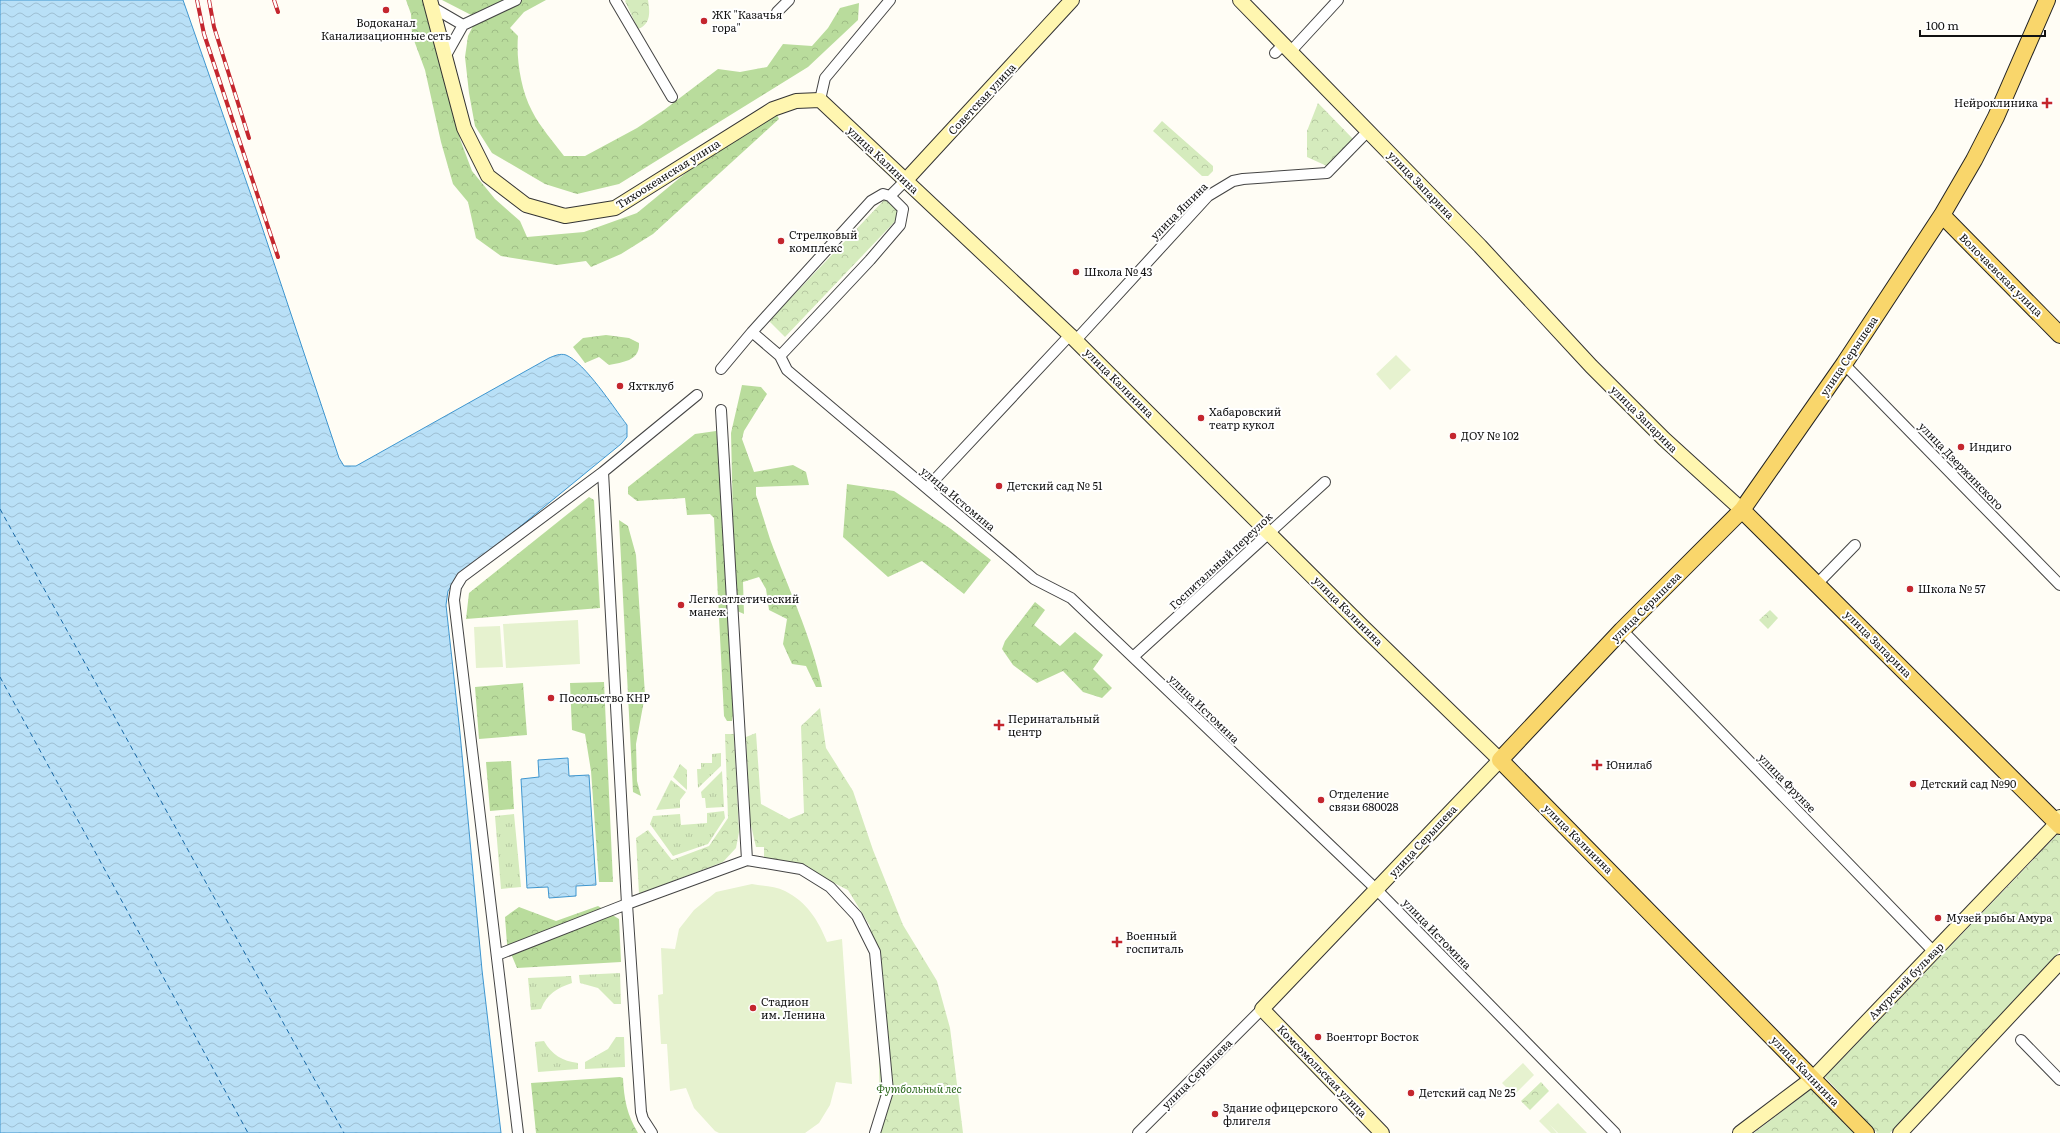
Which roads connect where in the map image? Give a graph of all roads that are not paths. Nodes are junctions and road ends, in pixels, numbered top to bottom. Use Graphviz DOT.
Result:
graph roads {
  1 [pos="516,0"];
  2 [pos="615,0"];
  3 [pos="789,0"];
  4 [pos="890,0"];
  5 [pos="1072,0"];
  6 [pos="1240,0"];
  7 [pos="1338,0"];
  8 [pos="2047,0"];
  9 [pos="431,3"];
  10 [pos="777,12"];
  11 [pos="463,25"];
  12 [pos="1283,49"];
  13 [pos="445,57"];
  14 [pos="672,96"];
  15 [pos="820,100"];
  16 [pos="1368,131"];
  17 [pos="906,181"];
  18 [pos="890,196"];
  19 [pos="1942,216"];
  20 [pos="752,332"];
  21 [pos="2060,335"];
  22 [pos="1073,338"];
  23 [pos="780,356"];
  24 [pos="1844,364"];
  25 [pos="721,369"];
  26 [pos="697,395"];
  27 [pos="721,410"];
  28 [pos="603,472"];
  29 [pos="1325,482"];
  30 [pos="927,488"];
  31 [pos="1742,510"];
  32 [pos="1269,532"];
  33 [pos="1855,544"];
  34 [pos="1817,584"];
  35 [pos="2060,585"];
  36 [pos="1622,630"];
  37 [pos="1133,657"];
  38 [pos="1500,760"];
  39 [pos="2059,822"];
  40 [pos="747,860"];
  41 [pos="1377,890"];
  42 [pos="627,904"];
  43 [pos="1934,952"];
  44 [pos="497,956"];
  45 [pos="2060,962"];
  46 [pos="1262,1010"];
  47 [pos="2021,1040"];
  48 [pos="1814,1078"];
  49 [pos="2060,1080"];
  50 [pos="518,1133"];
  51 [pos="652,1133"];
  52 [pos="875,1133"];
  53 [pos="1138,1133"];
  54 [pos="1382,1133"];
  55 [pos="1615,1133"];
  56 [pos="1740,1133"];
  57 [pos="1866,1133"];
  58 [pos="1900,1133"];
  1 -- 11 [label="street"];
  2 -- 14 [label="street"];
  3 -- 10 [label="street"];
  4 -- 15 [label="street"];
  5 -- 17 [label="street, Советская улица"];
  6 -- 12 [label="street, улица Запарина"];
  7 -- 12 [label="street"];
  8 -- 19 [label="main road, улица Серышева"];
  9 -- 11 [label="street"];
  9 -- 13 [label="street, Тихоокеанская улица"];
  11 -- 13 [label="street"];
  12 -- 16 [label="street, улица Запарина"];
  13 -- 15 [label="street, Тихоокеанская улица"];
  15 -- 17 [label="street, улица Калинина"];
  16 -- 22 [label="street, улица Яшина"];
  16 -- 31 [label="street, улица Запарина"];
  17 -- 18 [label="street, Советская улица"];
  17 -- 22 [label="street, улица Калинина"];
  18 -- 20 [label="street, Советская улица"];
  18 -- 23 [label="street"];
  19 -- 21 [label="main road, Волочаевская улица"];
  19 -- 24 [label="main road, улица Серышева"];
  20 -- 23 [label="street, улица Истомина"];
  20 -- 25 [label="street, Советская улица"];
  22 -- 30 [label="street, улица Яшина"];
  22 -- 32 [label="street, улица Калинина"];
  23 -- 30 [label="street, улица Истомина"];
  24 -- 31 [label="main road, улица Серышева"];
  24 -- 35 [label="street, улица Дзержинского"];
  26 -- 28 [label="street"];
  27 -- 40 [label="street"];
  28 -- 42 [label="street"];
  28 -- 44 [label="street"];
  29 -- 32 [label="street, Госпитальный переулок"];
  30 -- 37 [label="street, улица Истомина"];
  31 -- 34 [label="main road, улица Запарина"];
  31 -- 36 [label="main road, улица Серышева"];
  32 -- 37 [label="street, Госпитальный переулок"];
  32 -- 38 [label="street, улица Калинина"];
  33 -- 34 [label="street"];
  34 -- 39 [label="main road, улица Запарина"];
  36 -- 38 [label="main road, улица Серышева"];
  36 -- 43 [label="street, улица Фрунзе"];
  37 -- 41 [label="street, улица Истомина"];
  38 -- 41 [label="street, улица Серышева"];
  38 -- 48 [label="main road, улица Калинина"];
  39 -- 43 [label="street, Амурский бульвар"];
  40 -- 42 [label="street"];
  40 -- 52 [label="street"];
  41 -- 46 [label="street, улица Серышева"];
  41 -- 55 [label="street, улица Истомина"];
  42 -- 44 [label="street"];
  42 -- 51 [label="street"];
  43 -- 48 [label="street, Амурский бульвар"];
  44 -- 50 [label="street"];
  45 -- 58 [label="street"];
  46 -- 53 [label="street, улица Серышева"];
  46 -- 54 [label="street, Комсомольская улица"];
  47 -- 49 [label="street"];
  48 -- 56 [label="street, Амурский бульвар"];
  48 -- 57 [label="main road, улица Калинина"];
}
